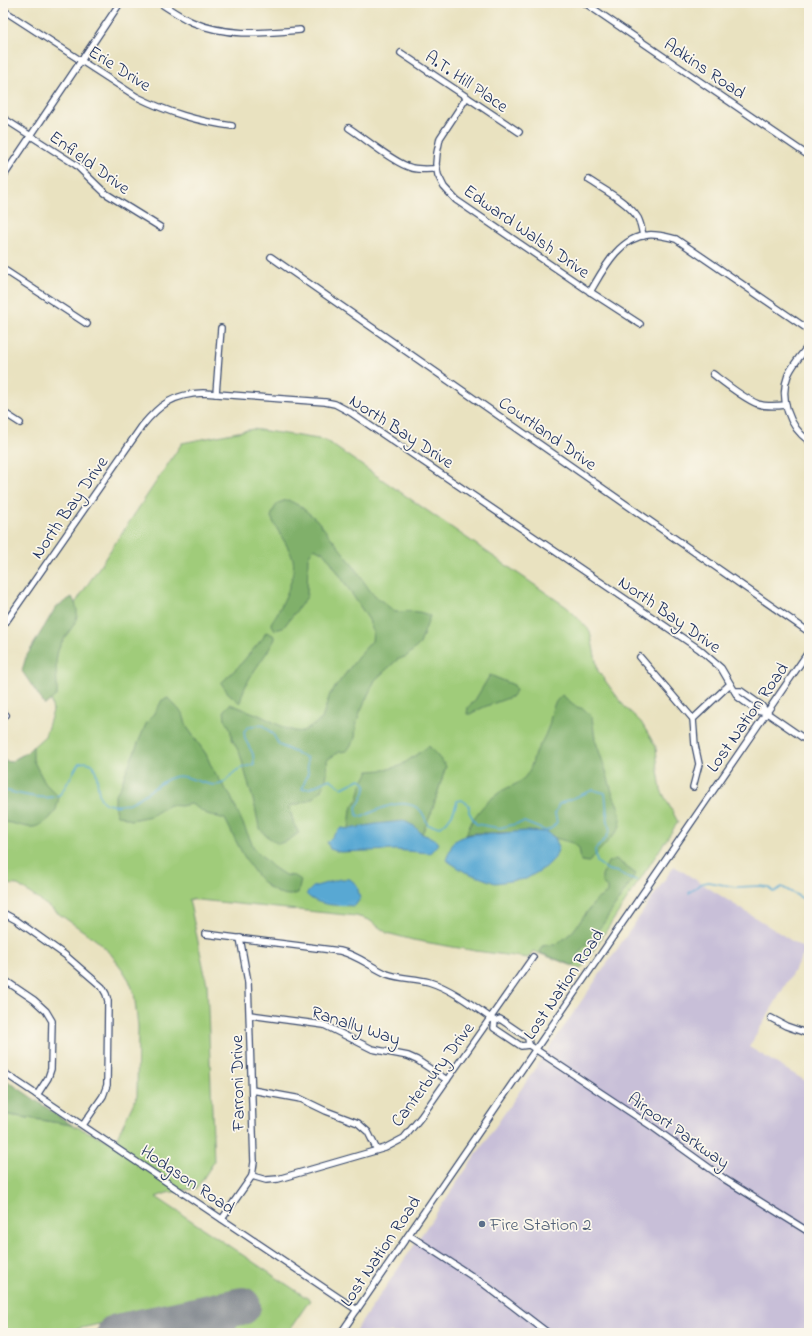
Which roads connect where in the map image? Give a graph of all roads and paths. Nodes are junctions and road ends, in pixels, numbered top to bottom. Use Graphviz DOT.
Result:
graph roads {
  1 [pos="120,3"];
  2 [pos="160,3"];
  3 [pos="585,3"];
  4 [pos="3,10"];
  5 [pos="300,30"];
  6 [pos="401,53"];
  7 [pos="82,60"];
  8 [pos="467,97"];
  9 [pos="3,118"];
  10 [pos="232,126"];
  11 [pos="349,128"];
  12 [pos="519,132"];
  13 [pos="30,136"];
  14 [pos="809,156"];
  15 [pos="437,169"];
  16 [pos="3,178"];
  17 [pos="589,180"];
  18 [pos="160,227"];
  19 [pos="643,236"];
  20 [pos="270,257"];
  21 [pos="3,269"];
  22 [pos="590,292"];
  23 [pos="87,324"];
  24 [pos="640,324"];
  25 [pos="221,328"];
  26 [pos="809,330"];
  27 [pos="809,344"];
  28 [pos="712,374"];
  29 [pos="216,394"];
  30 [pos="786,405"];
  31 [pos="3,412"];
  32 [pos="20,423"];
  33 [pos="809,441"];
  34 [pos="3,626"];
  35 [pos="809,632"];
  36 [pos="809,651"];
  37 [pos="640,657"];
  38 [pos="730,684"];
  39 [pos="767,713"];
  40 [pos="693,719"];
  41 [pos="809,742"];
  42 [pos="693,787"];
  43 [pos="3,914"];
  44 [pos="205,934"];
  45 [pos="240,938"];
  46 [pos="533,957"];
  47 [pos="3,979"];
  48 [pos="250,1015"];
  49 [pos="771,1018"];
  50 [pos="493,1020"];
  51 [pos="809,1034"];
  52 [pos="529,1046"];
  53 [pos="535,1050"];
  54 [pos="3,1072"];
  55 [pos="447,1080"];
  56 [pos="252,1090"];
  57 [pos="37,1095"];
  58 [pos="83,1125"];
  59 [pos="377,1150"];
  60 [pos="252,1176"];
  61 [pos="222,1219"];
  62 [pos="809,1232"];
  63 [pos="409,1235"];
  64 [pos="357,1310"];
  65 [pos="341,1333"];
  66 [pos="548,1333"];
  1 -- 7 [label="street"];
  2 -- 5 [label="street"];
  3 -- 14 [label="street, Adkins Road"];
  4 -- 7 [label="street, Erie Drive"];
  6 -- 8 [label="street, A.T. Hill Place"];
  7 -- 10 [label="street, Erie Drive"];
  7 -- 13 [label="street"];
  8 -- 12 [label="street, A.T. Hill Place"];
  8 -- 15 [label="street, Edward Walsh Drive"];
  9 -- 13 [label="street, Enfield Drive"];
  11 -- 15 [label="street"];
  13 -- 16 [label="street"];
  13 -- 18 [label="street, Enfield Drive"];
  15 -- 22 [label="street, Edward Walsh Drive"];
  17 -- 19 [label="street"];
  19 -- 22 [label="street"];
  19 -- 26 [label="street"];
  20 -- 35 [label="street, Courtland Drive"];
  21 -- 23 [label="street"];
  22 -- 24 [label="street, Edward Walsh Drive"];
  25 -- 29 [label="street"];
  27 -- 30 [label="street"];
  28 -- 30 [label="street"];
  29 -- 34 [label="street, North Bay Drive"];
  29 -- 38 [label="street, North Bay Drive"];
  30 -- 33 [label="street"];
  31 -- 32 [label="street"];
  36 -- 39 [label="street, Lost Nation Road"];
  37 -- 40 [label="street"];
  38 -- 39 [label="street, North Bay Drive"];
  38 -- 40 [label="street"];
  39 -- 41 [label="street, North Bay Drive"];
  39 -- 53 [label="street, Lost Nation Road"];
  40 -- 42 [label="street"];
  43 -- 58 [label="street"];
  44 -- 45 [label="street"];
  45 -- 48 [label="street, Farroni Drive"];
  45 -- 50 [label="street"];
  46 -- 50 [label="street, Canterbury Drive"];
  47 -- 57 [label="street"];
  48 -- 55 [label="street, Ranally Way"];
  48 -- 56 [label="street, Farroni Drive"];
  49 -- 51 [label="street"];
  50 -- 52 [label="street"];
  50 -- 52 [label="street"];
  50 -- 55 [label="street, Canterbury Drive"];
  52 -- 53 [label="street, Airport Parkway"];
  53 -- 62 [label="street, Airport Parkway"];
  53 -- 63 [label="street, Lost Nation Road"];
  54 -- 57 [label="street, Hodgson Road"];
  55 -- 59 [label="street, Canterbury Drive"];
  56 -- 59 [label="street"];
  56 -- 60 [label="street, Farroni Drive"];
  57 -- 58 [label="street, Hodgson Road"];
  58 -- 61 [label="street, Hodgson Road"];
  59 -- 60 [label="street, Canterbury Drive"];
  60 -- 61 [label="street, Farroni Drive"];
  61 -- 64 [label="street, Hodgson Road"];
  63 -- 64 [label="street, Lost Nation Road"];
  63 -- 66 [label="street"];
  64 -- 65 [label="street, Lost Nation Road"];
}
